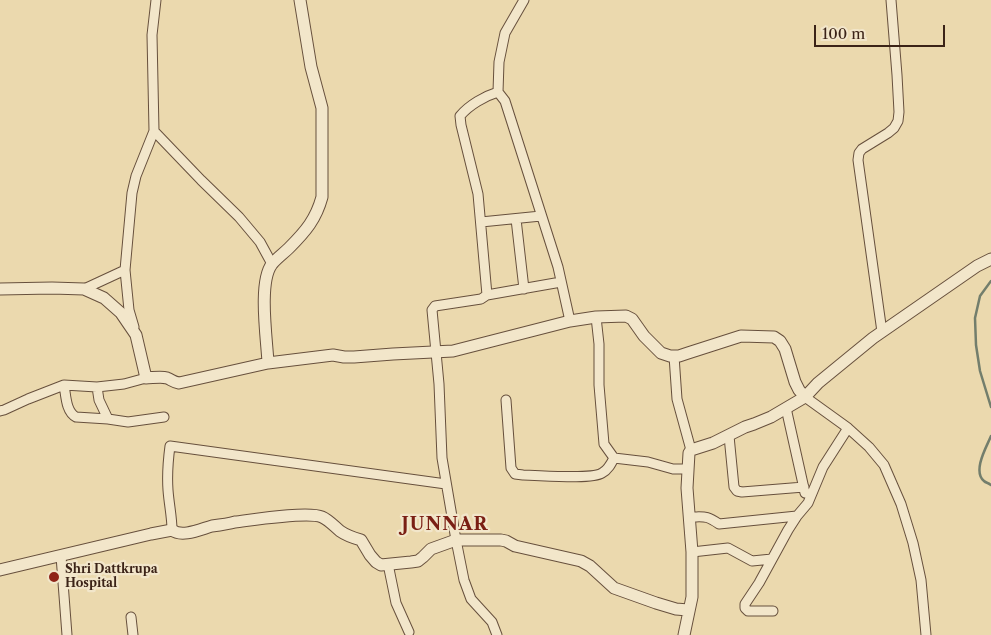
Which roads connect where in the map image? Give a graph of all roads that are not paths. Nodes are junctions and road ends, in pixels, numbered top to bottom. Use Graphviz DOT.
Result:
graph roads {
  1 [pos="156,0"];
  2 [pos="300,0"];
  3 [pos="524,0"];
  4 [pos="892,0"];
  5 [pos="498,92"];
  6 [pos="154,131"];
  7 [pos="541,216"];
  8 [pos="516,219"];
  9 [pos="482,222"];
  10 [pos="991,259"];
  11 [pos="272,264"];
  12 [pos="125,270"];
  13 [pos="561,282"];
  14 [pos="0,289"];
  15 [pos="524,289"];
  16 [pos="84,290"];
  17 [pos="488,295"];
  18 [pos="596,317"];
  19 [pos="570,321"];
  20 [pos="882,332"];
  21 [pos="136,335"];
  22 [pos="436,352"];
  23 [pos="674,356"];
  24 [pos="268,363"];
  25 [pos="146,378"];
  26 [pos="64,385"];
  27 [pos="97,387"];
  28 [pos="805,397"];
  29 [pos="506,400"];
  30 [pos="786,408"];
  31 [pos="0,410"];
  32 [pos="164,417"];
  33 [pos="108,419"];
  34 [pos="848,428"];
  35 [pos="729,436"];
  36 [pos="691,450"];
  37 [pos="614,458"];
  38 [pos="687,469"];
  39 [pos="446,484"];
  40 [pos="804,487"];
  41 [pos="808,503"];
  42 [pos="689,516"];
  43 [pos="797,516"];
  44 [pos="172,530"];
  45 [pos="456,540"];
  46 [pos="692,552"];
  47 [pos="61,556"];
  48 [pos="772,559"];
  49 [pos="388,564"];
  50 [pos="0,570"];
  51 [pos="688,610"];
  52 [pos="773,611"];
  53 [pos="131,617"];
  54 [pos="409,632"];
  55 [pos="67,635"];
  56 [pos="133,635"];
  57 [pos="497,635"];
  58 [pos="684,635"];
  59 [pos="926,635"];
  1 -- 6 [label="street"];
  2 -- 11 [label="street"];
  3 -- 5 [label="street"];
  4 -- 20 [label="street"];
  5 -- 7 [label="street"];
  5 -- 9 [label="street"];
  6 -- 11 [label="street"];
  6 -- 12 [label="street"];
  7 -- 8 [label="street"];
  7 -- 13 [label="street"];
  8 -- 9 [label="street"];
  8 -- 15 [label="street"];
  9 -- 17 [label="street"];
  10 -- 20 [label="street"];
  11 -- 24 [label="street"];
  12 -- 16 [label="street"];
  12 -- 21 [label="street"];
  13 -- 15 [label="street"];
  13 -- 19 [label="street"];
  14 -- 16 [label="street"];
  15 -- 17 [label="street"];
  16 -- 21 [label="street"];
  17 -- 22 [label="street"];
  18 -- 19 [label="street"];
  18 -- 23 [label="street"];
  18 -- 37 [label="street"];
  19 -- 22 [label="street"];
  20 -- 28 [label="street"];
  21 -- 25 [label="street"];
  22 -- 24 [label="street"];
  22 -- 39 [label="street"];
  23 -- 28 [label="street"];
  23 -- 36 [label="street"];
  24 -- 25 [label="street"];
  25 -- 27 [label="street"];
  26 -- 27 [label="street"];
  26 -- 31 [label="street"];
  26 -- 33 [label="street"];
  27 -- 33 [label="street"];
  28 -- 30 [label="street"];
  28 -- 34 [label="street"];
  29 -- 37 [label="street"];
  30 -- 35 [label="street"];
  30 -- 40 [label="street"];
  32 -- 33 [label="street"];
  34 -- 41 [label="street"];
  34 -- 59 [label="street"];
  35 -- 36 [label="street"];
  35 -- 40 [label="street"];
  36 -- 38 [label="street"];
  37 -- 38 [label="street"];
  38 -- 42 [label="street"];
  39 -- 44 [label="street"];
  39 -- 45 [label="street"];
  40 -- 41 [label="street"];
  41 -- 43 [label="street"];
  42 -- 43 [label="street"];
  42 -- 46 [label="street"];
  43 -- 48 [label="street"];
  44 -- 47 [label="street"];
  44 -- 49 [label="street"];
  45 -- 49 [label="street"];
  45 -- 51 [label="street"];
  45 -- 57 [label="street"];
  46 -- 48 [label="street"];
  46 -- 51 [label="street"];
  47 -- 50 [label="street"];
  47 -- 55 [label="street"];
  48 -- 52 [label="street"];
  49 -- 54 [label="street"];
  51 -- 58 [label="street"];
  53 -- 56 [label="street"];
}
